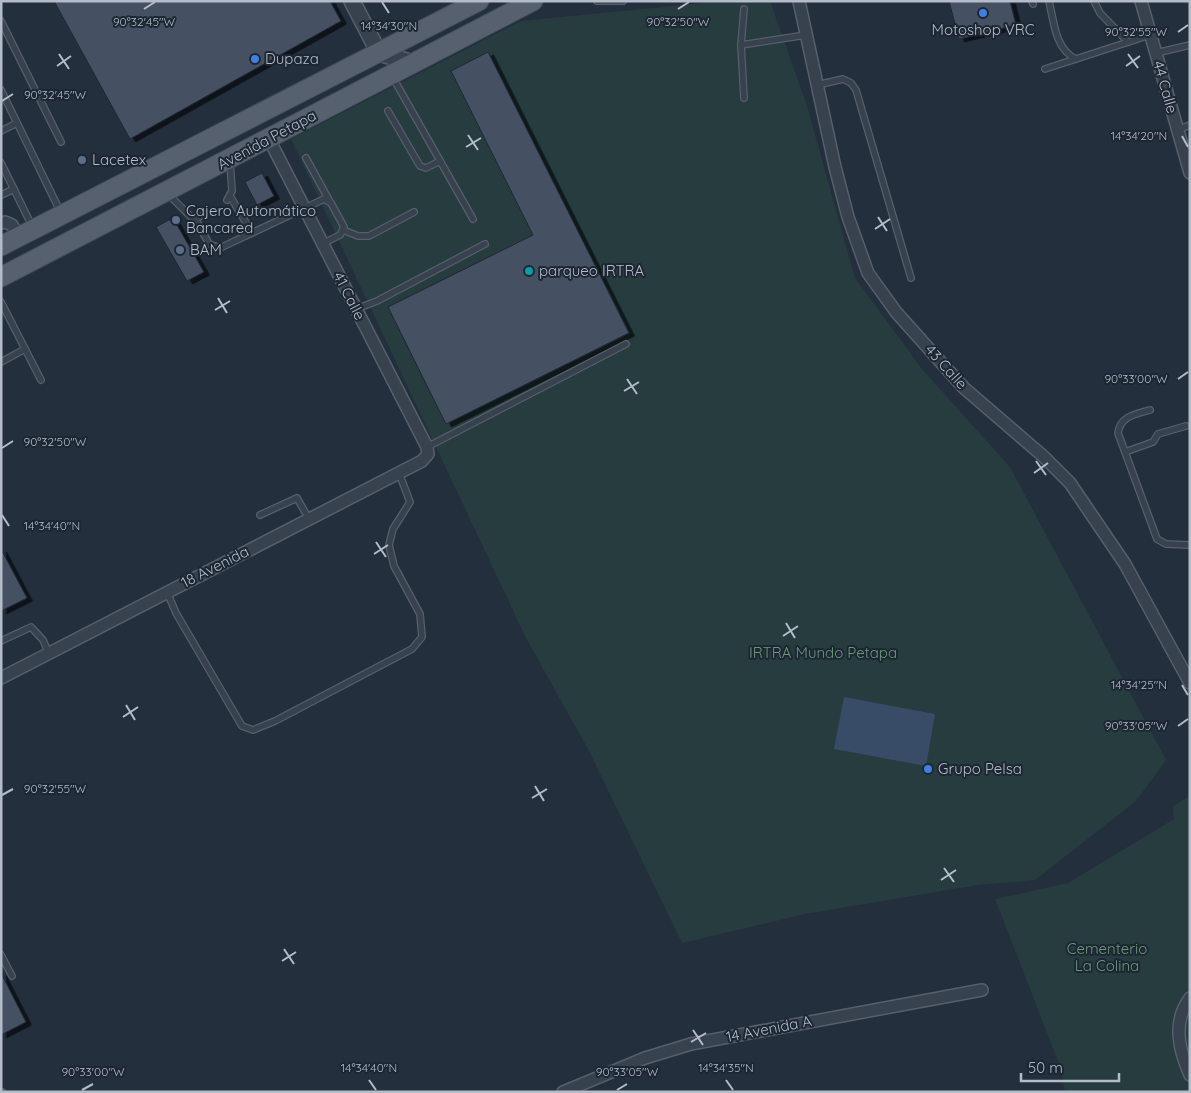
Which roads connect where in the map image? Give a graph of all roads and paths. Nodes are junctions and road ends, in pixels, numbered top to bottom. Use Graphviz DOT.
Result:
graph roads {
  1 [pos="352,1"];
  2 [pos="479,1"];
  3 [pos="533,1"];
  4 [pos="597,1"];
  5 [pos="624,1"];
  6 [pos="799,1"];
  7 [pos="1049,1"];
  8 [pos="1094,1"];
  9 [pos="1141,1"];
  10 [pos="744,9"];
  11 [pos="1,21"];
  12 [pos="1150,34"];
  13 [pos="806,35"];
  14 [pos="1128,42"];
  15 [pos="741,45"];
  16 [pos="1190,45"];
  17 [pos="379,53"];
  18 [pos="1156,53"];
  19 [pos="1076,58"];
  20 [pos="413,63"];
  21 [pos="1045,69"];
  22 [pos="391,74"];
  23 [pos="817,85"];
  24 [pos="1,90"];
  25 [pos="744,98"];
  26 [pos="388,111"];
  27 [pos="17,123"];
  28 [pos="1190,125"];
  29 [pos="1177,130"];
  30 [pos="1,131"];
  31 [pos="269,139"];
  32 [pos="61,142"];
  33 [pos="306,158"];
  34 [pos="229,160"];
  35 [pos="440,161"];
  36 [pos="1,163"];
  37 [pos="1190,173"];
  38 [pos="14,189"];
  39 [pos="167,192"];
  40 [pos="1,195"];
  41 [pos="329,200"];
  42 [pos="304,208"];
  43 [pos="414,212"];
  44 [pos="62,215"];
  45 [pos="203,215"];
  46 [pos="194,218"];
  47 [pos="473,218"];
  48 [pos="1,223"];
  49 [pos="343,230"];
  50 [pos="26,233"];
  51 [pos="252,233"];
  52 [pos="322,244"];
  53 [pos="486,244"];
  54 [pos="1,246"];
  55 [pos="1,277"];
  56 [pos="911,278"];
  57 [pos="1,302"];
  58 [pos="356,309"];
  59 [pos="626,344"];
  60 [pos="25,349"];
  61 [pos="1,362"];
  62 [pos="41,380"];
  63 [pos="1150,410"];
  64 [pos="1186,426"];
  65 [pos="427,450"];
  66 [pos="1125,452"];
  67 [pos="399,472"];
  68 [pos="260,515"];
  69 [pos="309,519"];
  70 [pos="1190,545"];
  71 [pos="168,592"];
  72 [pos="1,641"];
  73 [pos="49,654"];
  74 [pos="1,678"];
  75 [pos="1190,683"];
  76 [pos="1,955"];
  77 [pos="12,976"];
  78 [pos="982,990"];
  79 [pos="1190,998"];
  80 [pos="1190,1075"];
  81 [pos="563,1092"];
  1 -- 17 [label="street"];
  2 -- 17 [label="main road, Avenida Petapa"];
  3 -- 20 [label="main road, Avenida Petapa"];
  4 -- 5 [label="lane"];
  6 -- 13 [label="street, 43 Calle"];
  7 -- 19 [label="lane"];
  8 -- 14 [label="lane"];
  9 -- 12 [label="street, 44 Calle"];
  10 -- 15 [label="lane"];
  11 -- 32 [label="lane"];
  12 -- 14 [label="lane"];
  12 -- 18 [label="street, 44 Calle"];
  13 -- 15 [label="lane"];
  13 -- 23 [label="street, 43 Calle"];
  14 -- 19 [label="lane"];
  15 -- 25 [label="lane"];
  16 -- 18 [label="lane"];
  17 -- 20 [label="street"];
  17 -- 44 [label="main road, Avenida Petapa"];
  18 -- 29 [label="street, 44 Calle"];
  19 -- 21 [label="lane"];
  20 -- 22 [label="main road, Avenida Petapa"];
  22 -- 31 [label="main road, Avenida Petapa"];
  22 -- 35 [label="lane"];
  23 -- 56 [label="lane"];
  23 -- 75 [label="street, 43 Calle"];
  24 -- 27 [label="lane"];
  26 -- 35 [label="lane"];
  27 -- 30 [label="lane"];
  27 -- 44 [label="lane"];
  28 -- 29 [label="lane"];
  29 -- 37 [label="street, 44 Calle"];
  31 -- 34 [label="main road, Avenida Petapa"];
  31 -- 42 [label="street, 41 Calle"];
  33 -- 41 [label="lane"];
  34 -- 39 [label="main road, Avenida Petapa"];
  34 -- 51 [label="lane"];
  35 -- 47 [label="lane"];
  36 -- 38 [label="lane"];
  38 -- 40 [label="lane"];
  38 -- 50 [label="lane"];
  39 -- 46 [label="lane"];
  39 -- 55 [label="main road, Avenida Petapa"];
  41 -- 42 [label="lane"];
  41 -- 49 [label="lane"];
  42 -- 51 [label="lane"];
  42 -- 52 [label="street, 41 Calle"];
  43 -- 49 [label="lane"];
  44 -- 50 [label="main road, Avenida Petapa"];
  45 -- 46 [label="lane"];
  46 -- 51 [label="lane"];
  48 -- 50 [label="street"];
  49 -- 52 [label="lane"];
  50 -- 54 [label="main road, Avenida Petapa"];
  52 -- 58 [label="street, 41 Calle"];
  53 -- 58 [label="lane"];
  57 -- 60 [label="lane"];
  58 -- 65 [label="street, 41 Calle"];
  59 -- 65 [label="lane"];
  60 -- 61 [label="lane"];
  60 -- 62 [label="lane"];
  63 -- 66 [label="lane"];
  64 -- 66 [label="lane"];
  65 -- 67 [label="street, 18 Avenida"];
  66 -- 70 [label="lane"];
  67 -- 69 [label="street, 18 Avenida"];
  67 -- 71 [label="lane"];
  68 -- 69 [label="lane"];
  69 -- 71 [label="street, 18 Avenida"];
  71 -- 73 [label="street, 18 Avenida"];
  72 -- 73 [label="lane"];
  73 -- 74 [label="street, 18 Avenida"];
  76 -- 77 [label="lane"];
  78 -- 81 [label="street, 14 Avenida A"];
  79 -- 80 [label="street"];
}
